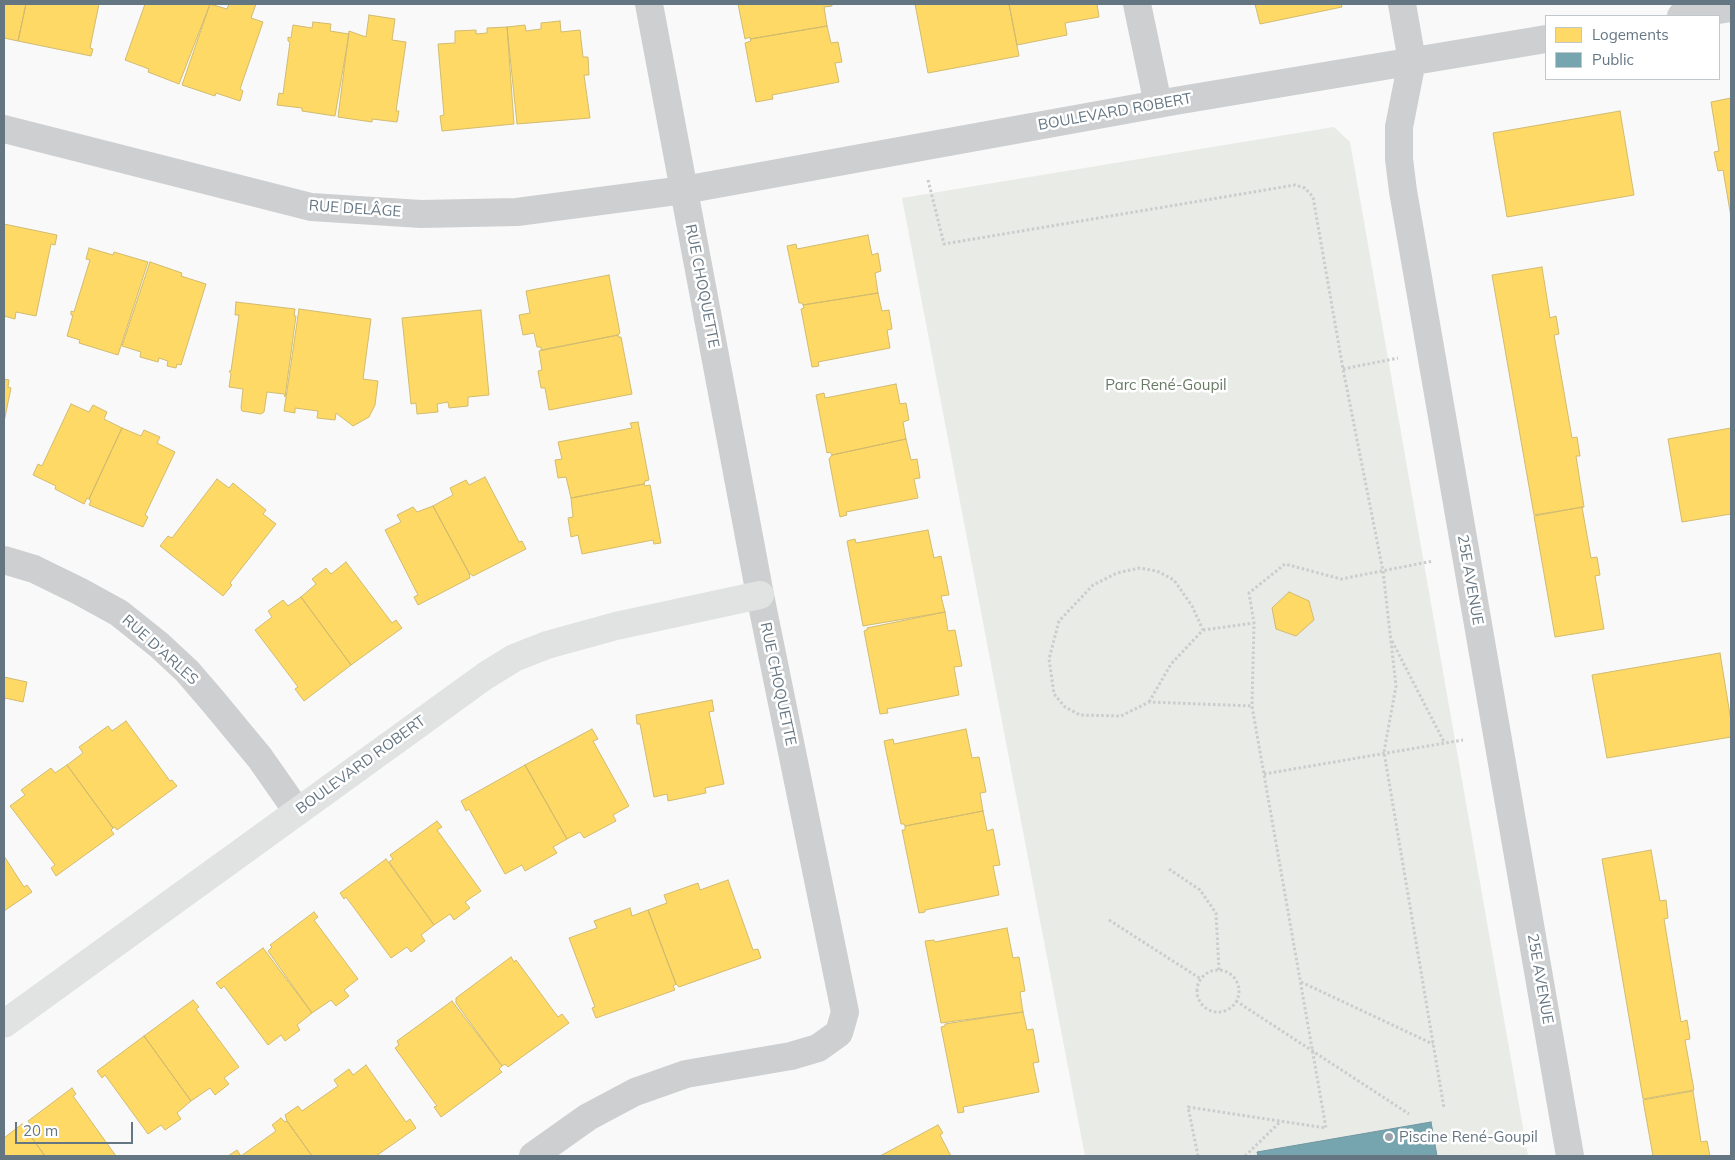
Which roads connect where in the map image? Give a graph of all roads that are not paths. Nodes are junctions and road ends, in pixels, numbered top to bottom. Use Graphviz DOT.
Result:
graph roads {
  1 [pos="649,4"];
  2 [pos="1137,4"];
  3 [pos="1402,4"];
  4 [pos="1731,8"];
  5 [pos="1687,15"];
  6 [pos="1545,39"];
  7 [pos="1412,61"];
  8 [pos="1158,104"];
  9 [pos="4,129"];
  10 [pos="684,190"];
  11 [pos="4,560"];
  12 [pos="760,595"];
  13 [pos="297,811"];
  14 [pos="4,1024"];
  15 [pos="533,1156"];
  16 [pos="1570,1156"];
  1 -- 10 [label="street, RUE CHOQUETTE"];
  2 -- 8 [label="street"];
  3 -- 7 [label="street, 25E AVENUE"];
  4 -- 5 [label="street"];
  6 -- 7 [label="street, BOULEVARD ROBERT"];
  7 -- 8 [label="street, BOULEVARD ROBERT"];
  7 -- 16 [label="street, 25E AVENUE"];
  8 -- 10 [label="street, BOULEVARD ROBERT"];
  9 -- 10 [label="street, RUE DELÂGE"];
  10 -- 12 [label="street, RUE CHOQUETTE"];
  11 -- 13 [label="street, RUE D'ARLES"];
  12 -- 13 [label="street, BOULEVARD ROBERT"];
  12 -- 15 [label="street, RUE CHOQUETTE"];
  13 -- 14 [label="street, BOULEVARD ROBERT"];
}
